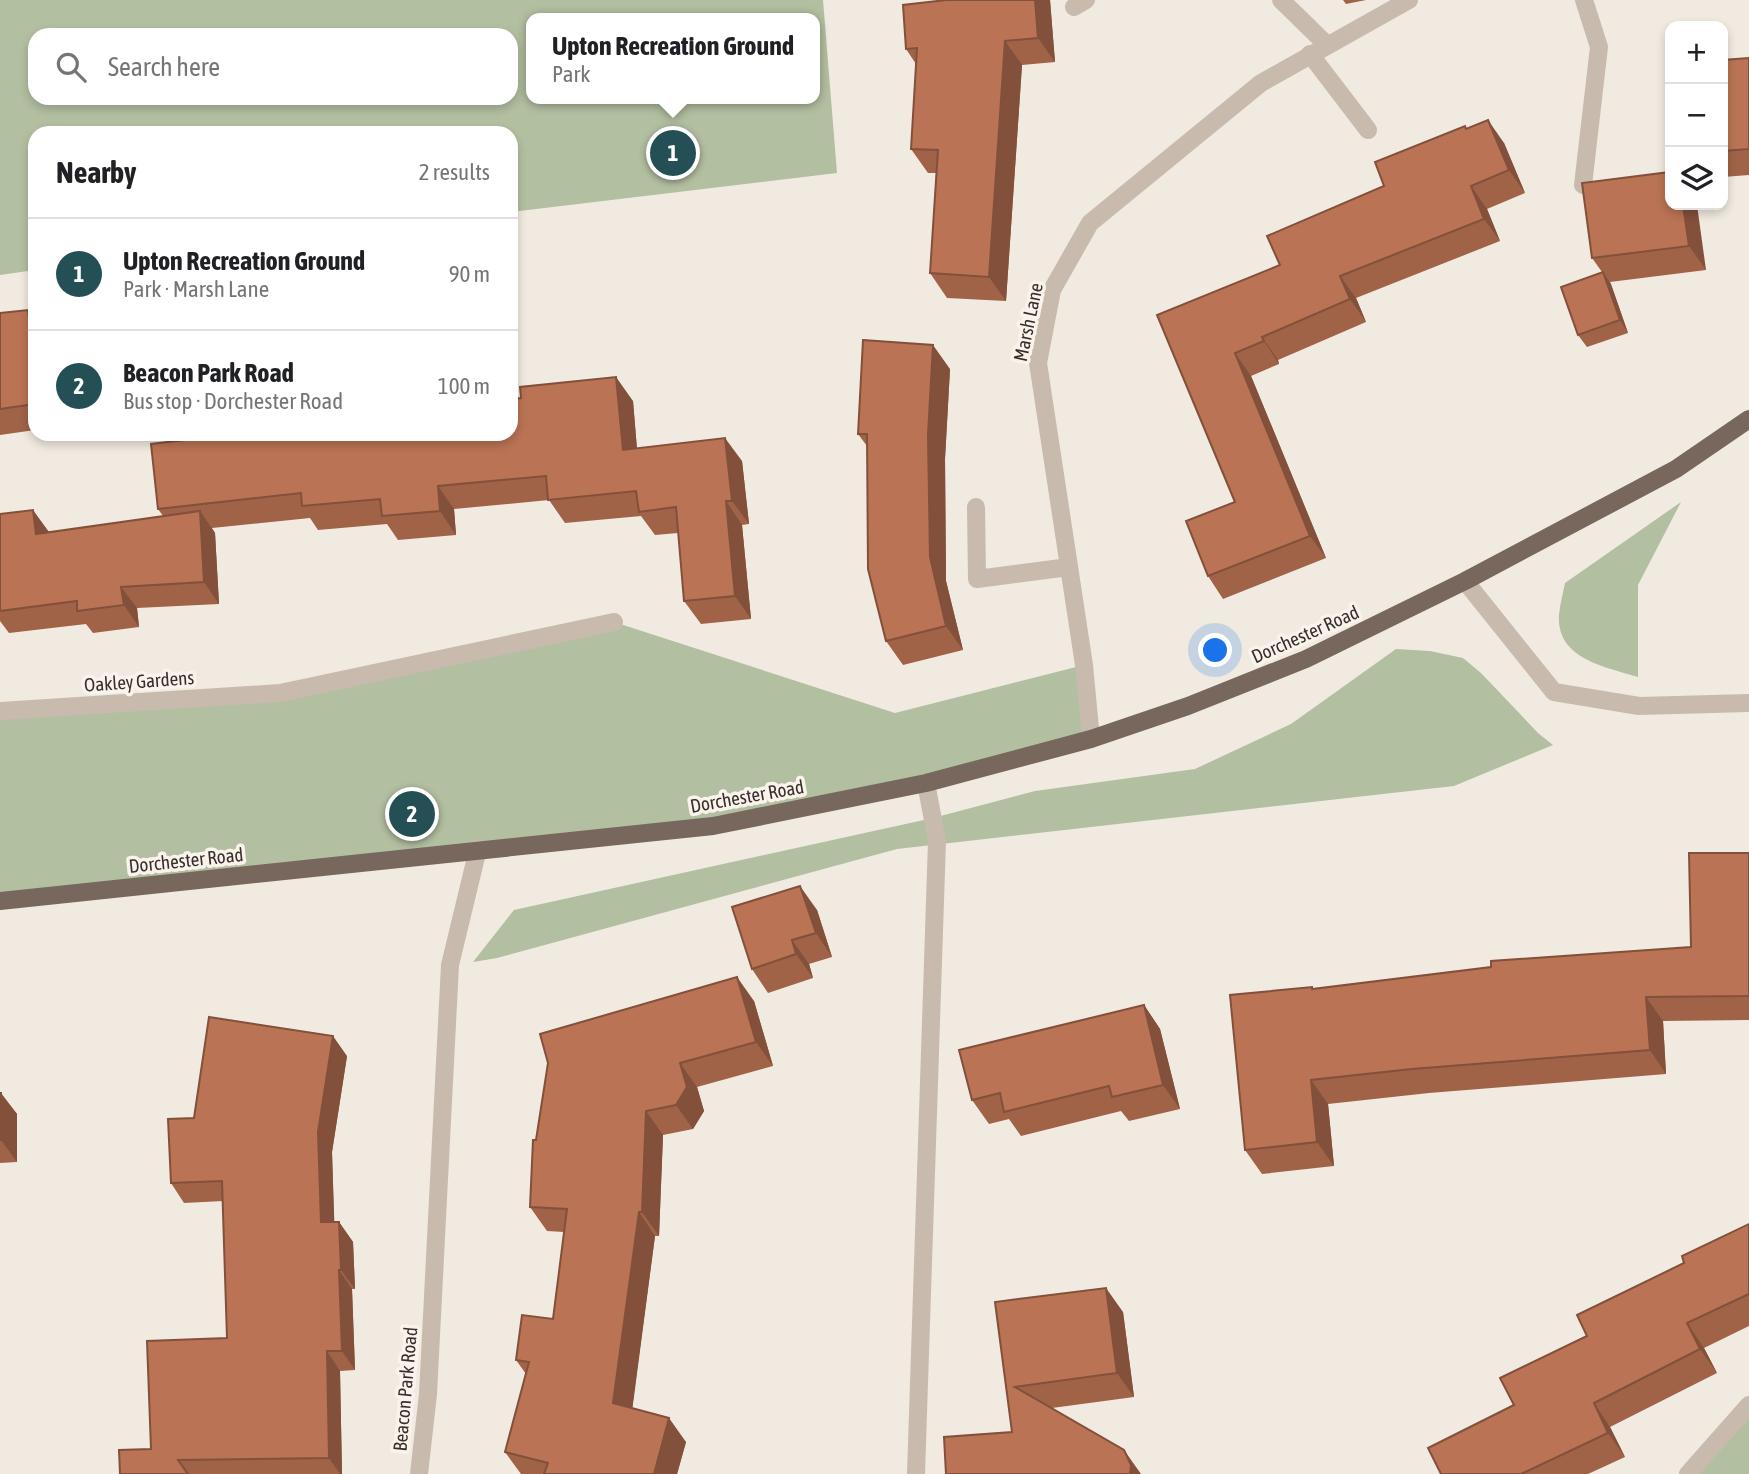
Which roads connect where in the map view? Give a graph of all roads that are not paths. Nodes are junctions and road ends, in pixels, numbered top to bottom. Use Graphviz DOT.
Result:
graph roads {
  1 [pos="1281,0"];
  2 [pos="1409,0"];
  3 [pos="1584,0"];
  4 [pos="1327,46"];
  5 [pos="1310,54"];
  6 [pos="1368,131"];
  7 [pos="1583,185"];
  8 [pos="1749,419"];
  9 [pos="976,507"];
  10 [pos="1069,567"];
  11 [pos="1465,581"];
  12 [pos="614,622"];
  13 [pos="1749,703"];
  14 [pos="0,711"];
  15 [pos="1091,739"];
  16 [pos="926,783"];
  17 [pos="478,849"];
  18 [pos="0,901"];
  19 [pos="1749,1405"];
  20 [pos="419,1474"];
  21 [pos="916,1474"];
  22 [pos="1688,1474"];
  1 -- 4 [label="street"];
  2 -- 4 [label="street, Marsh Lane"];
  3 -- 7 [label="street"];
  4 -- 5 [label="street, Marsh Lane"];
  5 -- 6 [label="street"];
  5 -- 10 [label="street, Marsh Lane"];
  8 -- 11 [label="main road, Dorchester Road"];
  9 -- 10 [label="street"];
  10 -- 15 [label="street, Marsh Lane"];
  11 -- 13 [label="street"];
  11 -- 15 [label="main road, Dorchester Road"];
  12 -- 14 [label="street, Oakley Gardens"];
  15 -- 16 [label="main road, Dorchester Road"];
  16 -- 17 [label="main road, Dorchester Road"];
  16 -- 21 [label="street"];
  17 -- 18 [label="main road, Dorchester Road"];
  17 -- 20 [label="street, Beacon Park Road"];
  19 -- 22 [label="street"];
}
